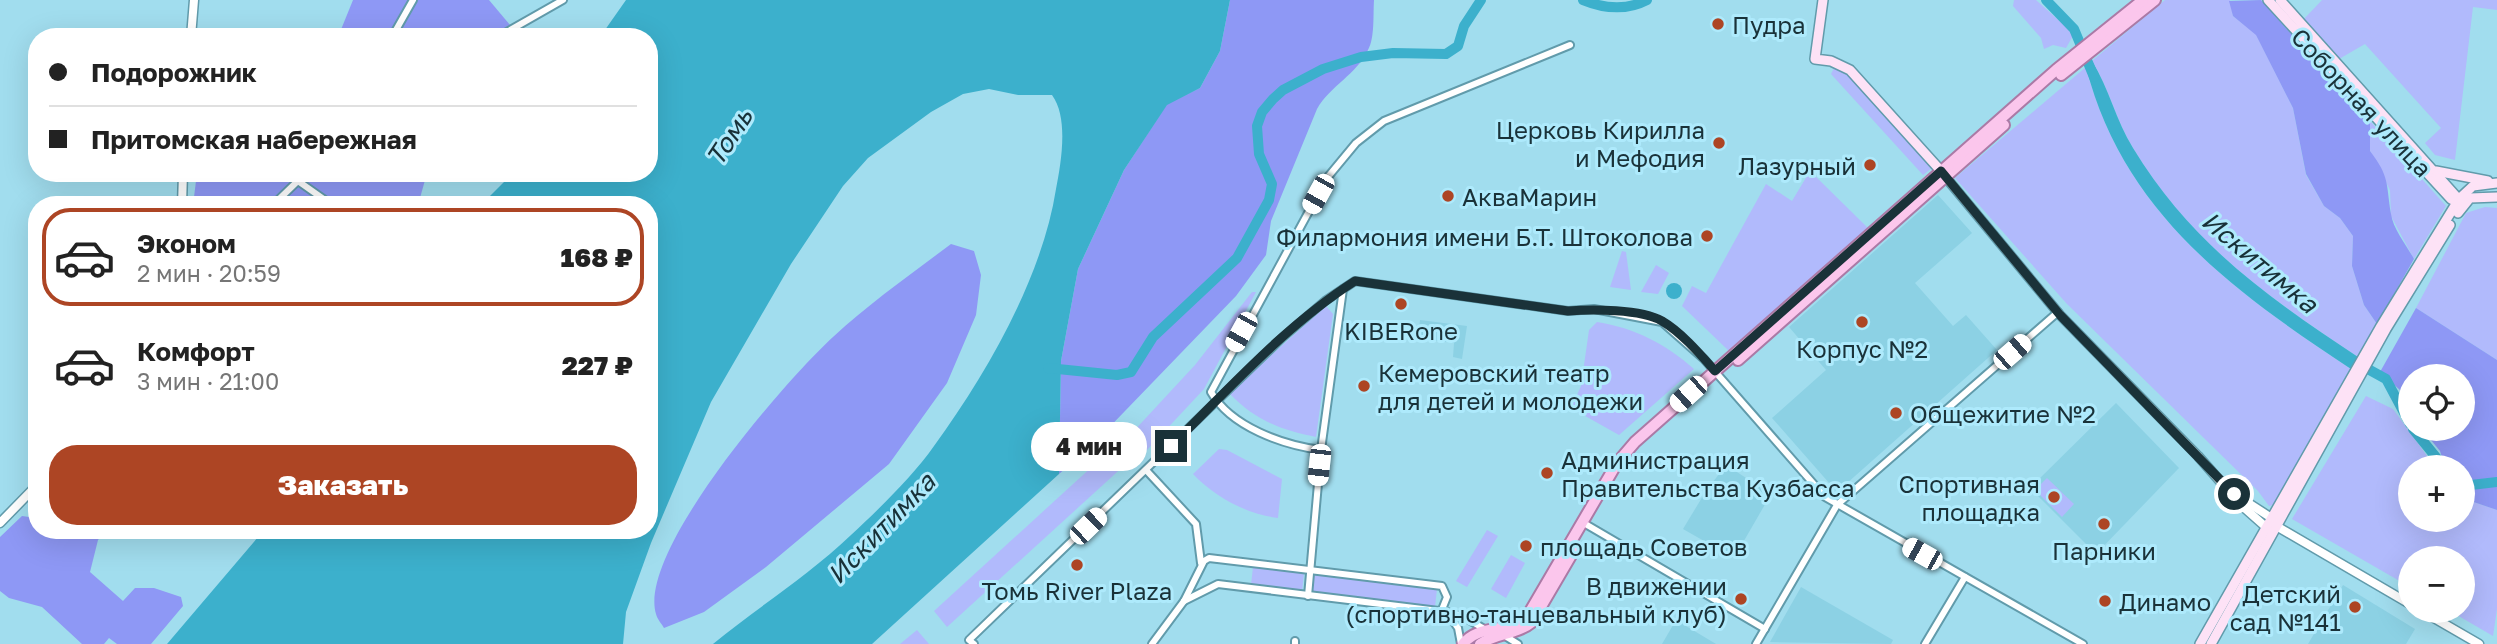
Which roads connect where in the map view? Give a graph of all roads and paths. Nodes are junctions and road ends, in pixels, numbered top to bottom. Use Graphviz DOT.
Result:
graph roads {
  1 [pos="194,0"];
  2 [pos="413,0"];
  3 [pos="564,0"];
  4 [pos="1825,0"];
  5 [pos="2143,0"];
  6 [pos="2155,0"];
  7 [pos="2268,0"];
  8 [pos="2280,0"];
  9 [pos="2127,17"];
  10 [pos="192,28"];
  11 [pos="397,28"];
  12 [pos="513,28"];
  13 [pos="1570,45"];
  14 [pos="2435,170"];
  15 [pos="1943,174"];
  16 [pos="297,182"];
  17 [pos="299,182"];
  18 [pos="2497,183"];
  19 [pos="283,196"];
  20 [pos="319,196"];
  21 [pos="2497,197"];
  22 [pos="2460,202"];
  23 [pos="1343,289"];
  24 [pos="2058,312"];
  25 [pos="1717,373"];
  26 [pos="1217,401"];
  27 [pos="1321,450"];
  28 [pos="1146,470"];
  29 [pos="28,494"];
  30 [pos="2234,494"];
  31 [pos="1837,505"];
  32 [pos="0,523"];
  33 [pos="2275,523"];
  34 [pos="1585,524"];
  35 [pos="2267,528"];
  36 [pos="1202,565"];
  37 [pos="1311,571"];
  38 [pos="1965,577"];
  39 [pos="1210,581"];
  40 [pos="1218,584"];
  41 [pos="1308,596"];
  42 [pos="2398,597"];
  43 [pos="1184,601"];
  44 [pos="1444,612"];
  45 [pos="2443,623"];
  46 [pos="1765,629"];
  47 [pos="1498,636"];
  48 [pos="971,642"];
  49 [pos="1152,644"];
  50 [pos="1462,644"];
  51 [pos="1480,644"];
  52 [pos="1518,644"];
  53 [pos="1756,644"];
  54 [pos="1925,644"];
  55 [pos="2083,644"];
  56 [pos="2200,644"];
  57 [pos="2211,644"];
  58 [pos="2479,644"];
  1 -- 10 [label="street"];
  2 -- 11 [label="street"];
  3 -- 12 [label="street"];
  4 -- 15 [label="main road"];
  5 -- 9 [label="main road"];
  6 -- 9 [label="main road"];
  7 -- 22 [label="main road, Соборная улица"];
  8 -- 14 [label="main road, Соборная улица"];
  9 -- 15 [label="main road"];
  13 -- 26 [label="street"];
  14 -- 18 [label="main road, Соборная улица"];
  14 -- 22 [label="main road, Соборная улица"];
  15 -- 24 [label="street"];
  15 -- 25 [label="main road"];
  16 -- 19 [label="street"];
  17 -- 20 [label="street"];
  18 -- 22 [label="main road, Соборная улица"];
  21 -- 22 [label="main road"];
  22 -- 33 [label="main road"];
  23 -- 25 [label="street"];
  23 -- 26 [label="street"];
  23 -- 27 [label="street"];
  24 -- 30 [label="street"];
  24 -- 31 [label="street"];
  25 -- 31 [label="street"];
  25 -- 34 [label="main road"];
  26 -- 27 [label="street"];
  26 -- 28 [label="street"];
  27 -- 37 [label="street"];
  28 -- 36 [label="street"];
  28 -- 48 [label="street"];
  29 -- 32 [label="street"];
  30 -- 33 [label="street"];
  30 -- 35 [label="street"];
  31 -- 38 [label="street"];
  31 -- 46 [label="street"];
  33 -- 35 [label="main road"];
  33 -- 42 [label="street"];
  33 -- 57 [label="main road"];
  34 -- 46 [label="street"];
  34 -- 47 [label="main road"];
  34 -- 47 [label="main road"];
  35 -- 56 [label="main road"];
  36 -- 37 [label="street"];
  36 -- 43 [label="street"];
  37 -- 41 [label="street"];
  37 -- 44 [label="street"];
  38 -- 54 [label="street"];
  38 -- 55 [label="street"];
  39 -- 40 [label="street"];
  40 -- 41 [label="street"];
  40 -- 43 [label="street"];
  41 -- 44 [label="street"];
  43 -- 49 [label="street"];
  44 -- 47 [label="street"];
  44 -- 50 [label="street"];
  45 -- 58 [label="street"];
  46 -- 53 [label="street"];
  47 -- 50 [label="main road"];
  47 -- 51 [label="main road"];
  47 -- 52 [label="street"];
}
